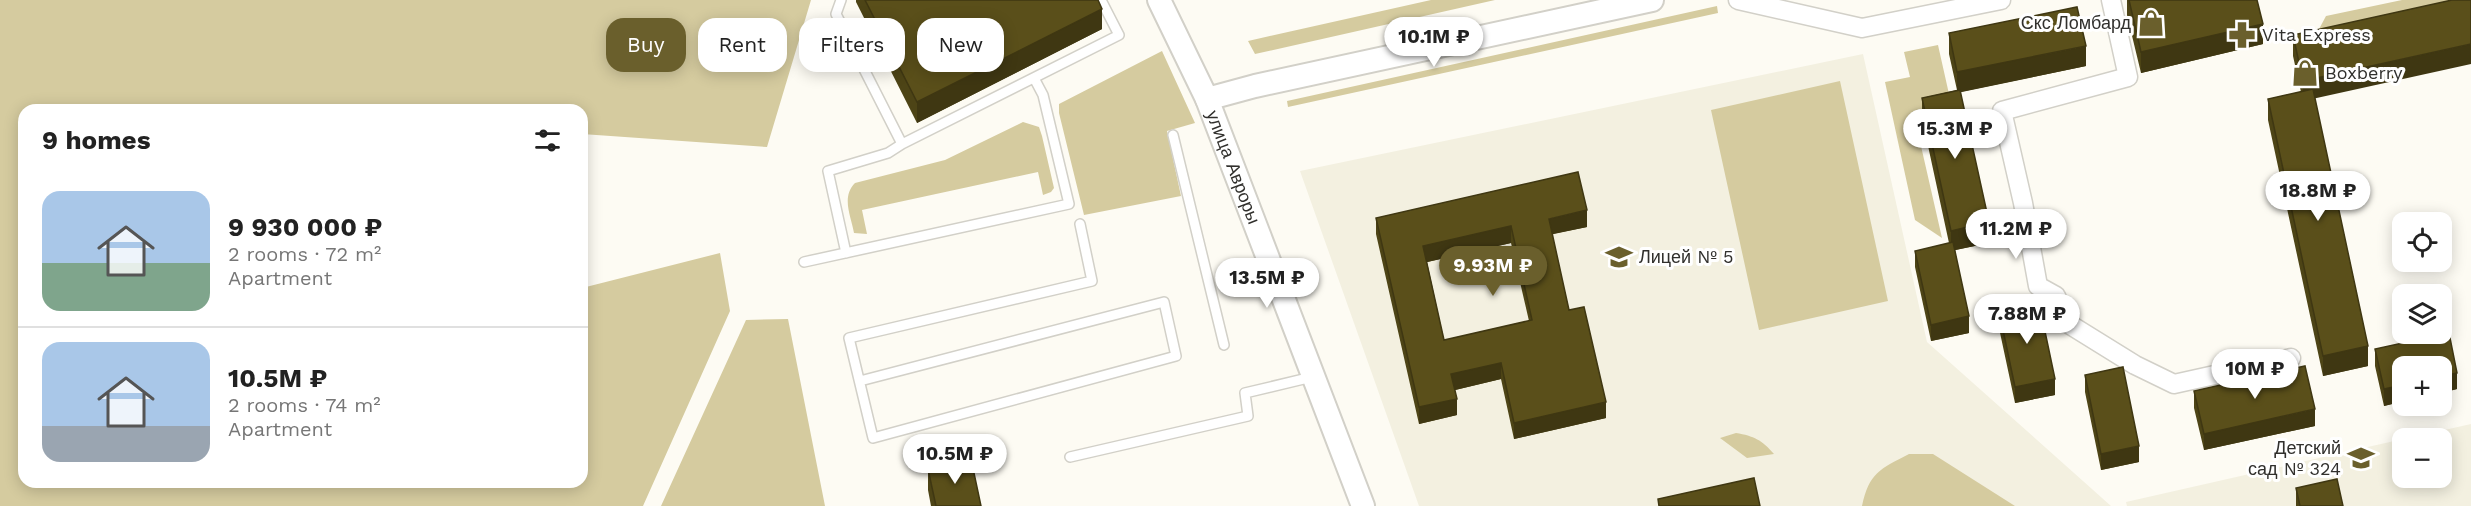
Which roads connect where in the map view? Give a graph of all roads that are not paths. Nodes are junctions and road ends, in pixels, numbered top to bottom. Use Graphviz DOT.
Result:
graph roads {
  1 [pos="841,0"];
  2 [pos="1101,0"];
  3 [pos="1160,0"];
  4 [pos="1652,0"];
  5 [pos="1738,0"];
  6 [pos="2001,0"];
  7 [pos="2111,0"];
  8 [pos="1035,78"];
  9 [pos="1207,99"];
  10 [pos="1173,135"];
  11 [pos="902,144"];
  12 [pos="1080,224"];
  13 [pos="846,253"];
  14 [pos="804,262"];
  15 [pos="1224,345"];
  16 [pos="2291,358"];
  17 [pos="1314,376"];
  18 [pos="860,381"];
  19 [pos="1070,457"];
  20 [pos="1363,506"];
  1 -- 11 [label="lane"];
  2 -- 8 [label="lane"];
  3 -- 9 [label="street, улица Авроры"];
  4 -- 9 [label="street"];
  5 -- 6 [label="street"];
  7 -- 16 [label="street"];
  8 -- 11 [label="lane"];
  8 -- 13 [label="lane"];
  9 -- 17 [label="street, улица Авроры"];
  10 -- 15 [label="lane"];
  11 -- 13 [label="lane"];
  12 -- 18 [label="lane"];
  13 -- 14 [label="lane"];
  17 -- 19 [label="lane"];
  17 -- 20 [label="street, улица Авроры"];
  18 -- 18 [label="lane"];
}
